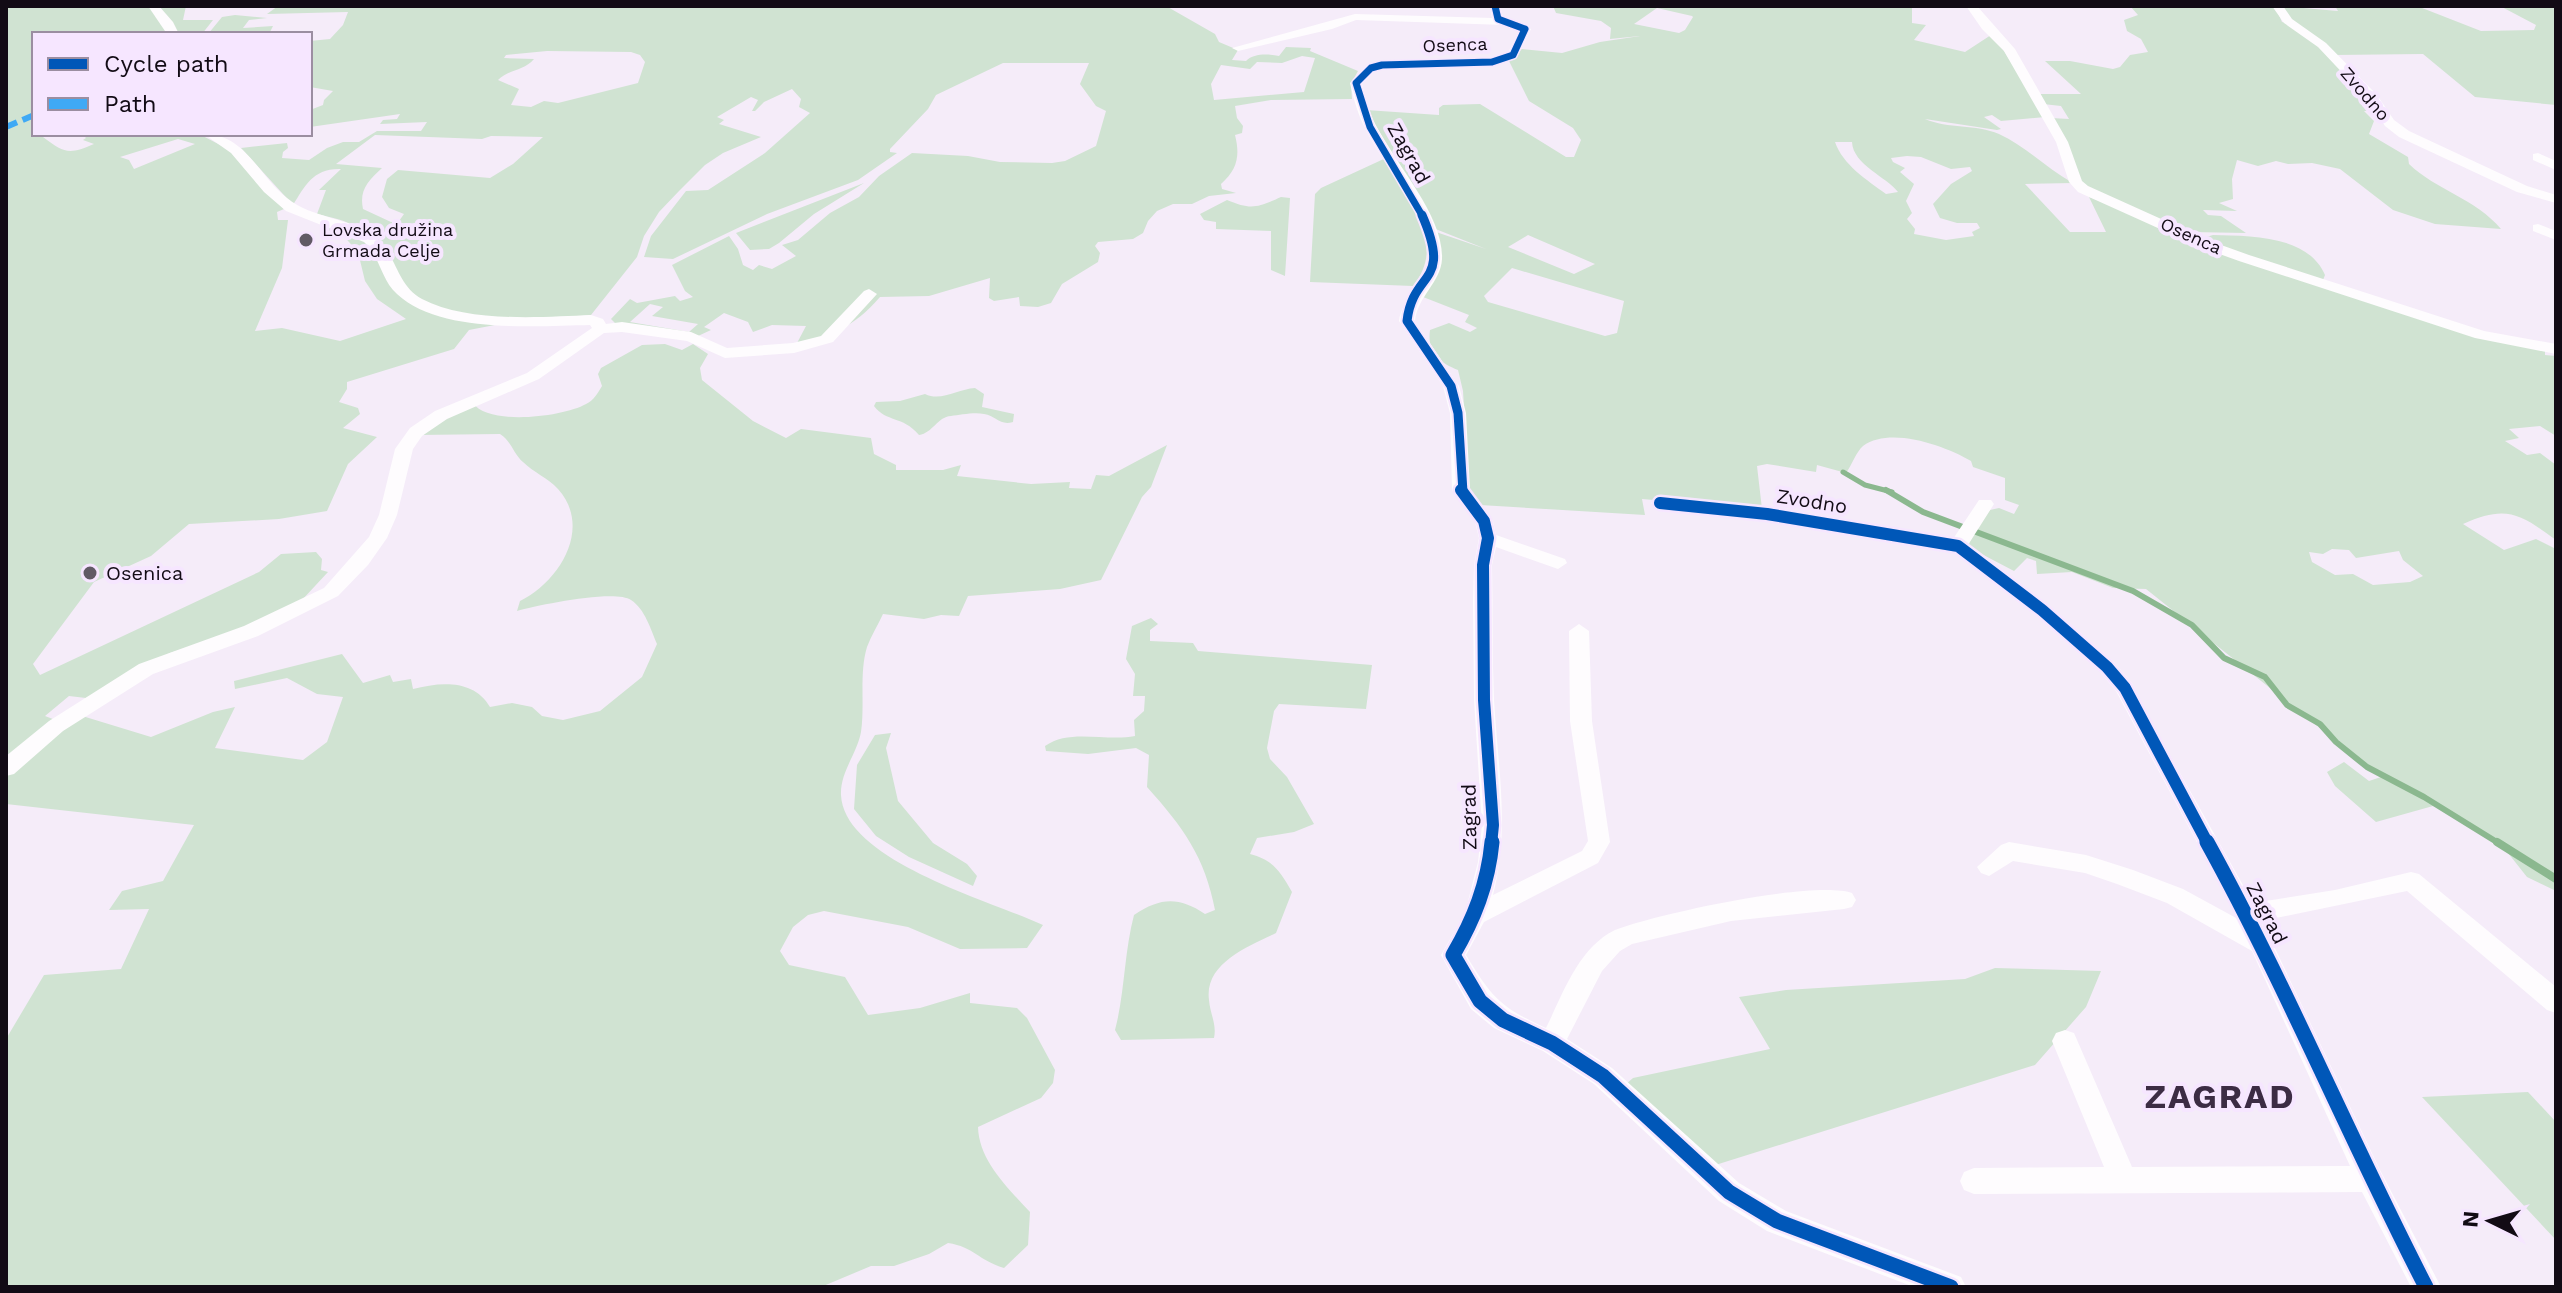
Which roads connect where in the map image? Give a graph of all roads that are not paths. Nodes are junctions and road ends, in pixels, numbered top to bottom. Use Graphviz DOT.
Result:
graph roads {
  1 [pos="153,6"];
  2 [pos="1495,6"];
  3 [pos="1971,6"];
  4 [pos="2277,6"];
  5 [pos="1505,22"];
  6 [pos="172,32"];
  7 [pos="1238,48"];
  8 [pos="1361,109"];
  9 [pos="214,136"];
  10 [pos="2538,157"];
  11 [pos="2556,166"];
  12 [pos="2556,199"];
  13 [pos="2538,228"];
  14 [pos="2556,236"];
  15 [pos="869,294"];
  16 [pos="600,329"];
  17 [pos="2556,349"];
  18 [pos="1660,503"];
  19 [pos="1985,504"];
  20 [pos="1964,535"];
  21 [pos="1488,538"];
  22 [pos="1558,563"];
  23 [pos="2020,595"];
  24 [pos="1579,631"];
  25 [pos="6,768"];
  26 [pos="1989,867"];
  27 [pos="1844,900"];
  28 [pos="2247,914"];
  29 [pos="1476,915"];
  30 [pos="2261,944"];
  31 [pos="2556,1002"];
  32 [pos="2065,1041"];
  33 [pos="1552,1043"];
  34 [pos="2123,1179"];
  35 [pos="2370,1179"];
  36 [pos="1974,1181"];
  37 [pos="1951,1287"];
  38 [pos="2426,1287"];
  1 -- 6 [label="street"];
  2 -- 5 [label="street, Osenca"];
  3 -- 17 [label="street, Osenca"];
  4 -- 12 [label="street, Zvodno"];
  5 -- 7 [label="street"];
  5 -- 8 [label="street, Osenca"];
  8 -- 21 [label="street, Zagrad"];
  9 -- 16 [label="street"];
  10 -- 11 [label="street"];
  13 -- 14 [label="street"];
  15 -- 16 [label="street"];
  16 -- 25 [label="street"];
  18 -- 20 [label="street, Zvodno"];
  19 -- 20 [label="street"];
  20 -- 23 [label="street, Zvodno"];
  21 -- 22 [label="street"];
  21 -- 29 [label="street, Zagrad"];
  23 -- 28 [label="street, Zagrad"];
  24 -- 29 [label="street"];
  26 -- 30 [label="street, Zagrad"];
  27 -- 33 [label="street"];
  28 -- 30 [label="street, Zagrad"];
  28 -- 31 [label="street, Zagrad"];
  29 -- 33 [label="street, Zagrad"];
  30 -- 35 [label="street, Zagrad"];
  32 -- 34 [label="street"];
  33 -- 37 [label="street, Zagrad"];
  34 -- 35 [label="street"];
  34 -- 36 [label="street"];
  35 -- 38 [label="street, Zagrad"];
}
